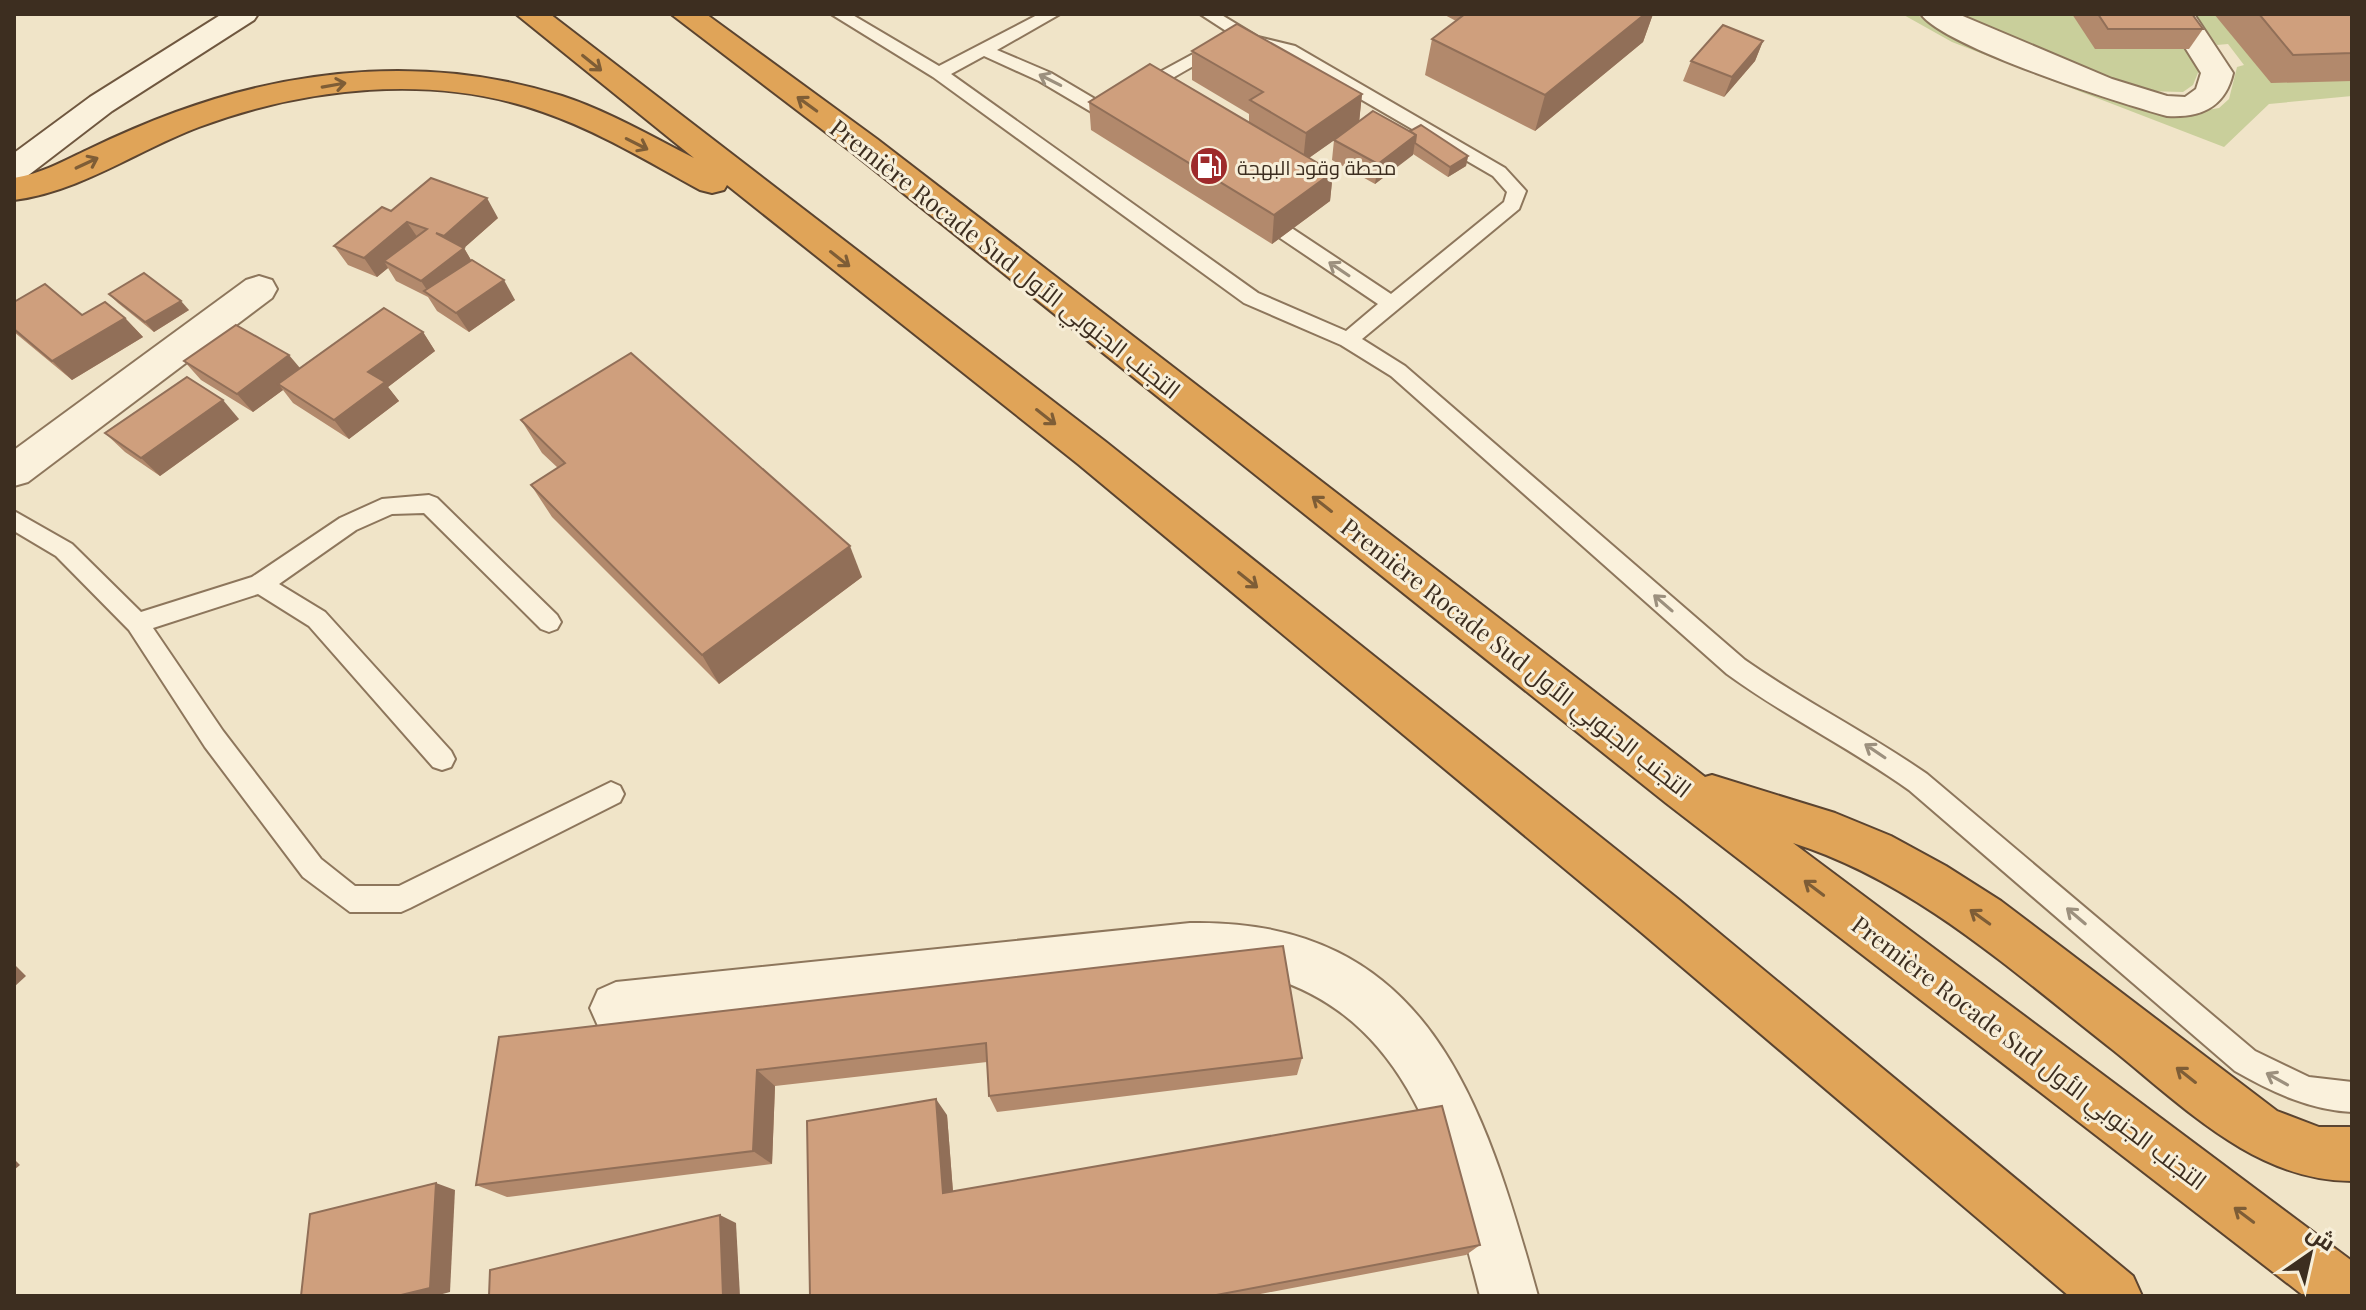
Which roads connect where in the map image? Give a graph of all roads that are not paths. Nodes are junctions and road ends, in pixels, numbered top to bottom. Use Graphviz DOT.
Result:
graph roads {
  1 [pos="243,14"];
  2 [pos="531,14"];
  3 [pos="686,14"];
  4 [pos="839,14"];
  5 [pos="1052,14"];
  6 [pos="1208,14"];
  7 [pos="1936,14"];
  8 [pos="2179,14"];
  9 [pos="1252,40"];
  10 [pos="983,50"];
  11 [pos="939,73"];
  12 [pos="1103,110"];
  13 [pos="1137,134"];
  14 [pos="14,169"];
  15 [pos="14,189"];
  16 [pos="1249,208"];
  17 [pos="793,223"];
  18 [pos="259,289"];
  19 [pos="1392,304"];
  20 [pos="1348,340"];
  21 [pos="14,471"];
  22 [pos="14,520"];
  23 [pos="260,584"];
  24 [pos="549,622"];
  25 [pos="137,623"];
  26 [pos="442,759"];
  27 [pos="1683,788"];
  28 [pos="611,794"];
  29 [pos="616,1008"];
  30 [pos="2352,1097"];
  31 [pos="2352,1154"];
  32 [pos="1973,1180"];
  33 [pos="1509,1296"];
  34 [pos="2105,1296"];
  35 [pos="2113,1296"];
  36 [pos="2351,1296"];
  1 -- 14 [label="street"];
  2 -- 17 [label="highway, one-way"];
  27 -- 3 [label="highway, Première Rocade Sud التجنب الجنوبي الأول, one-way"];
  4 -- 11 [label="lane"];
  5 -- 10 [label="lane"];
  6 -- 9 [label="lane"];
  7 -- 8 [label="street"];
  9 -- 12 [label="lane"];
  9 -- 19 [label="lane"];
  10 -- 11 [label="lane"];
  12 -- 10 [label="lane, one-way"];
  11 -- 20 [label="lane"];
  12 -- 13 [label="lane"];
  15 -- 17 [label="highway, one-way"];
  19 -- 16 [label="lane, one-way"];
  17 -- 32 [label="highway, one-way"];
  18 -- 21 [label="street"];
  19 -- 20 [label="lane"];
  30 -- 20 [label="lane, one-way"];
  22 -- 25 [label="lane"];
  23 -- 24 [label="lane"];
  23 -- 25 [label="lane"];
  23 -- 26 [label="lane"];
  25 -- 28 [label="lane"];
  31 -- 27 [label="highway, one-way"];
  36 -- 27 [label="highway, Première Rocade Sud التجنب الجنوبي الأول, one-way"];
  29 -- 33 [label="street"];
  32 -- 34 [label="highway"];
  32 -- 35 [label="highway"];
}
